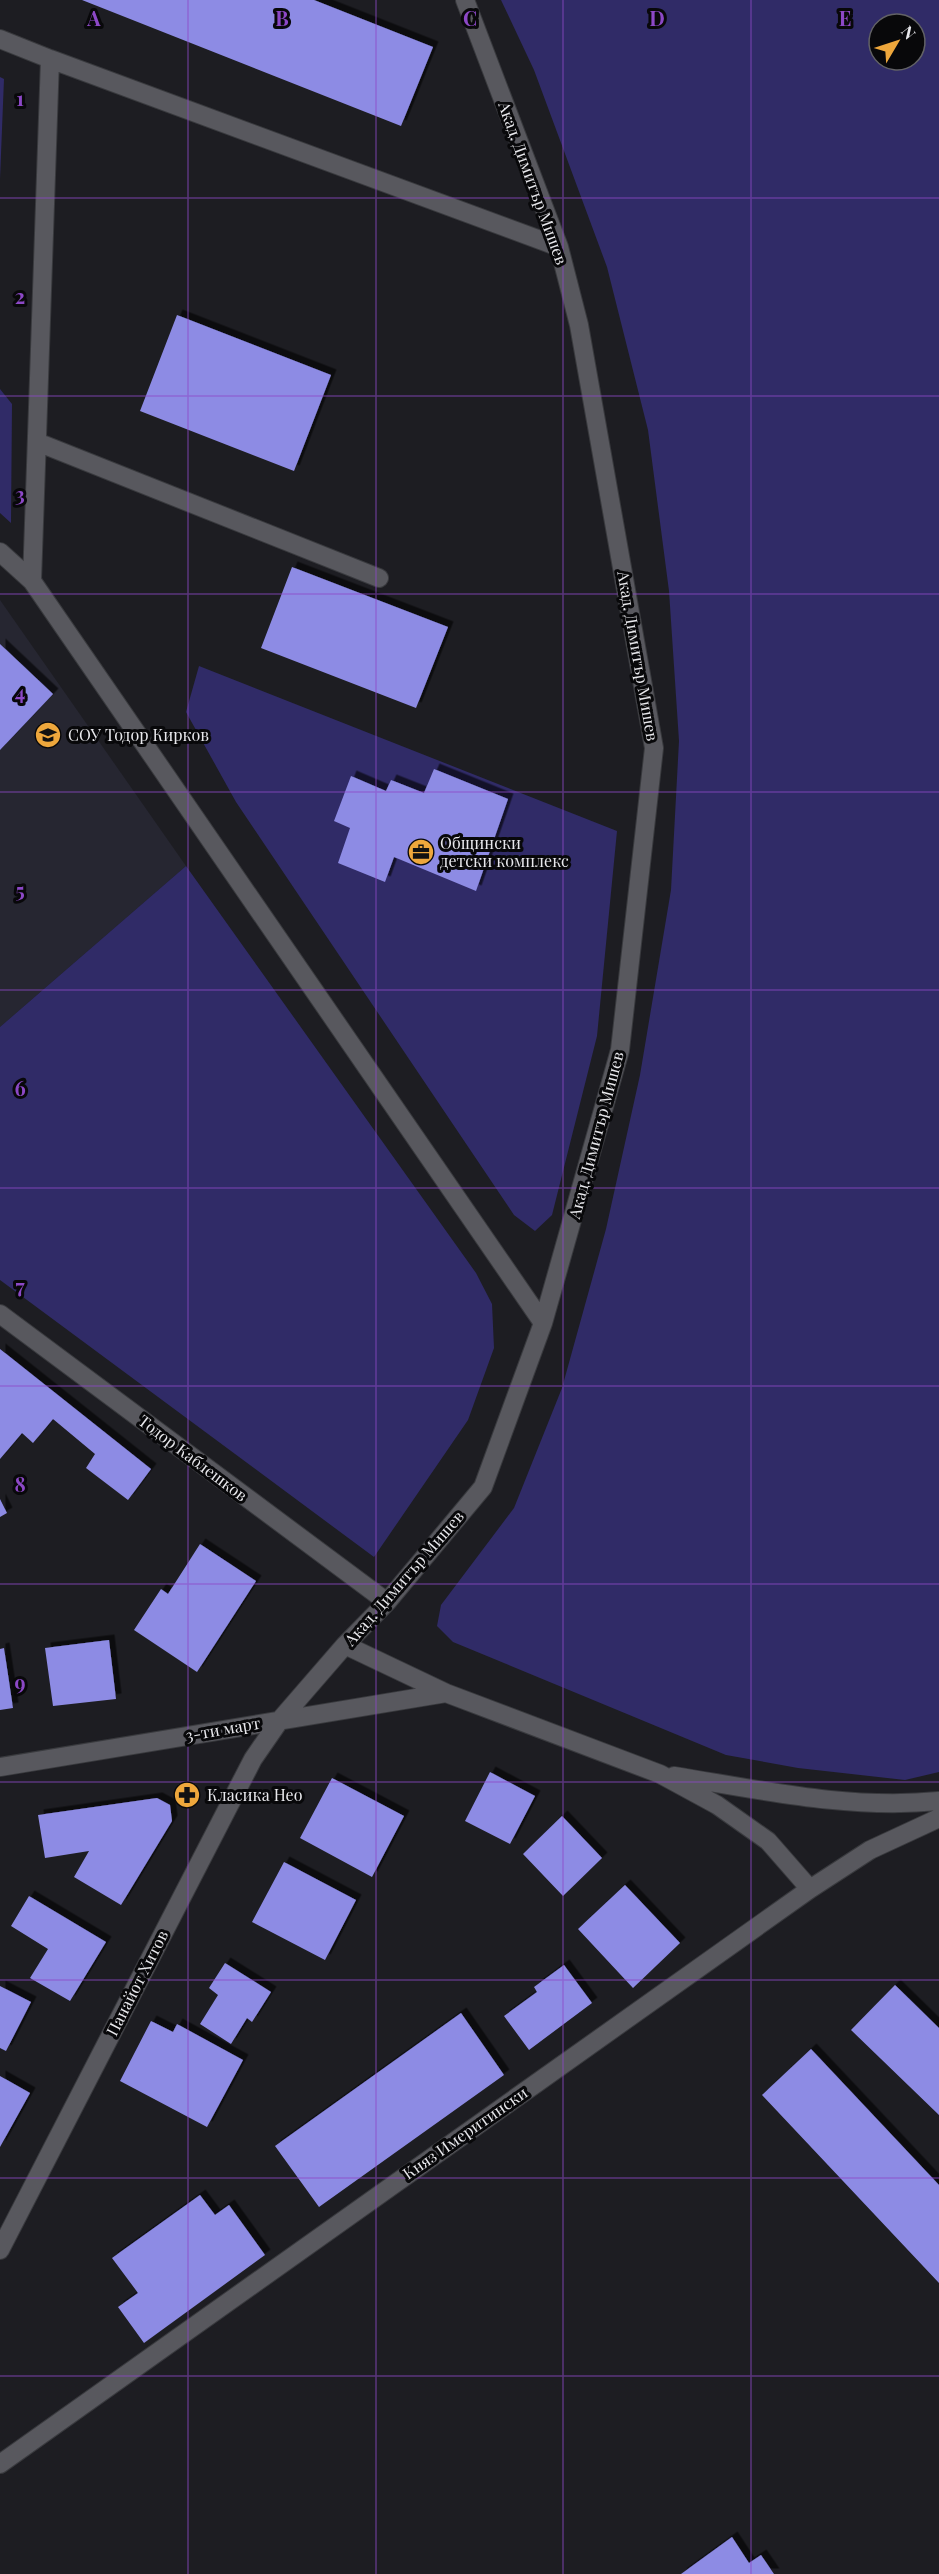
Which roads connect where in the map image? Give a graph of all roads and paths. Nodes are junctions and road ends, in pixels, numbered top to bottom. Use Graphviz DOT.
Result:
graph roads {
  1 [pos="465,0"];
  2 [pos="0,39"];
  3 [pos="51,59"];
  4 [pos="559,247"];
  5 [pos="37,442"];
  6 [pos="0,552"];
  7 [pos="379,578"];
  8 [pos="32,581"];
  9 [pos="0,1314"];
  10 [pos="543,1323"];
  11 [pos="387,1602"];
  12 [pos="345,1645"];
  13 [pos="446,1693"];
  14 [pos="280,1720"];
  15 [pos="0,1767"];
  16 [pos="660,1774"];
  17 [pos="939,1801"];
  18 [pos="939,1818"];
  19 [pos="810,1889"];
  20 [pos="0,2250"];
  21 [pos="0,2464"];
  1 -- 4 [label="street, Акад. Димитър Мишев"];
  2 -- 3 [label="street"];
  3 -- 4 [label="street"];
  3 -- 5 [label="street"];
  4 -- 10 [label="street, Акад. Димитър Мишев"];
  5 -- 7 [label="street"];
  5 -- 8 [label="street"];
  6 -- 8 [label="street"];
  8 -- 10 [label="street"];
  9 -- 11 [label="street, Тодор Каблешков"];
  10 -- 11 [label="street, Акад. Димитър Мишев"];
  11 -- 12 [label="street, Акад. Димитър Мишев"];
  12 -- 13 [label="street, 3-ти март"];
  12 -- 14 [label="street, Акад. Димитър Мишев"];
  13 -- 14 [label="street, 3-ти март"];
  13 -- 16 [label="street, 3-ти март"];
  14 -- 15 [label="street, 3-ти март"];
  14 -- 20 [label="street, Панайот Хитов"];
  16 -- 17 [label="street"];
  16 -- 19 [label="street"];
  18 -- 19 [label="street, Княз Имеритински"];
  19 -- 21 [label="street, Княз Имеритински"];
}
